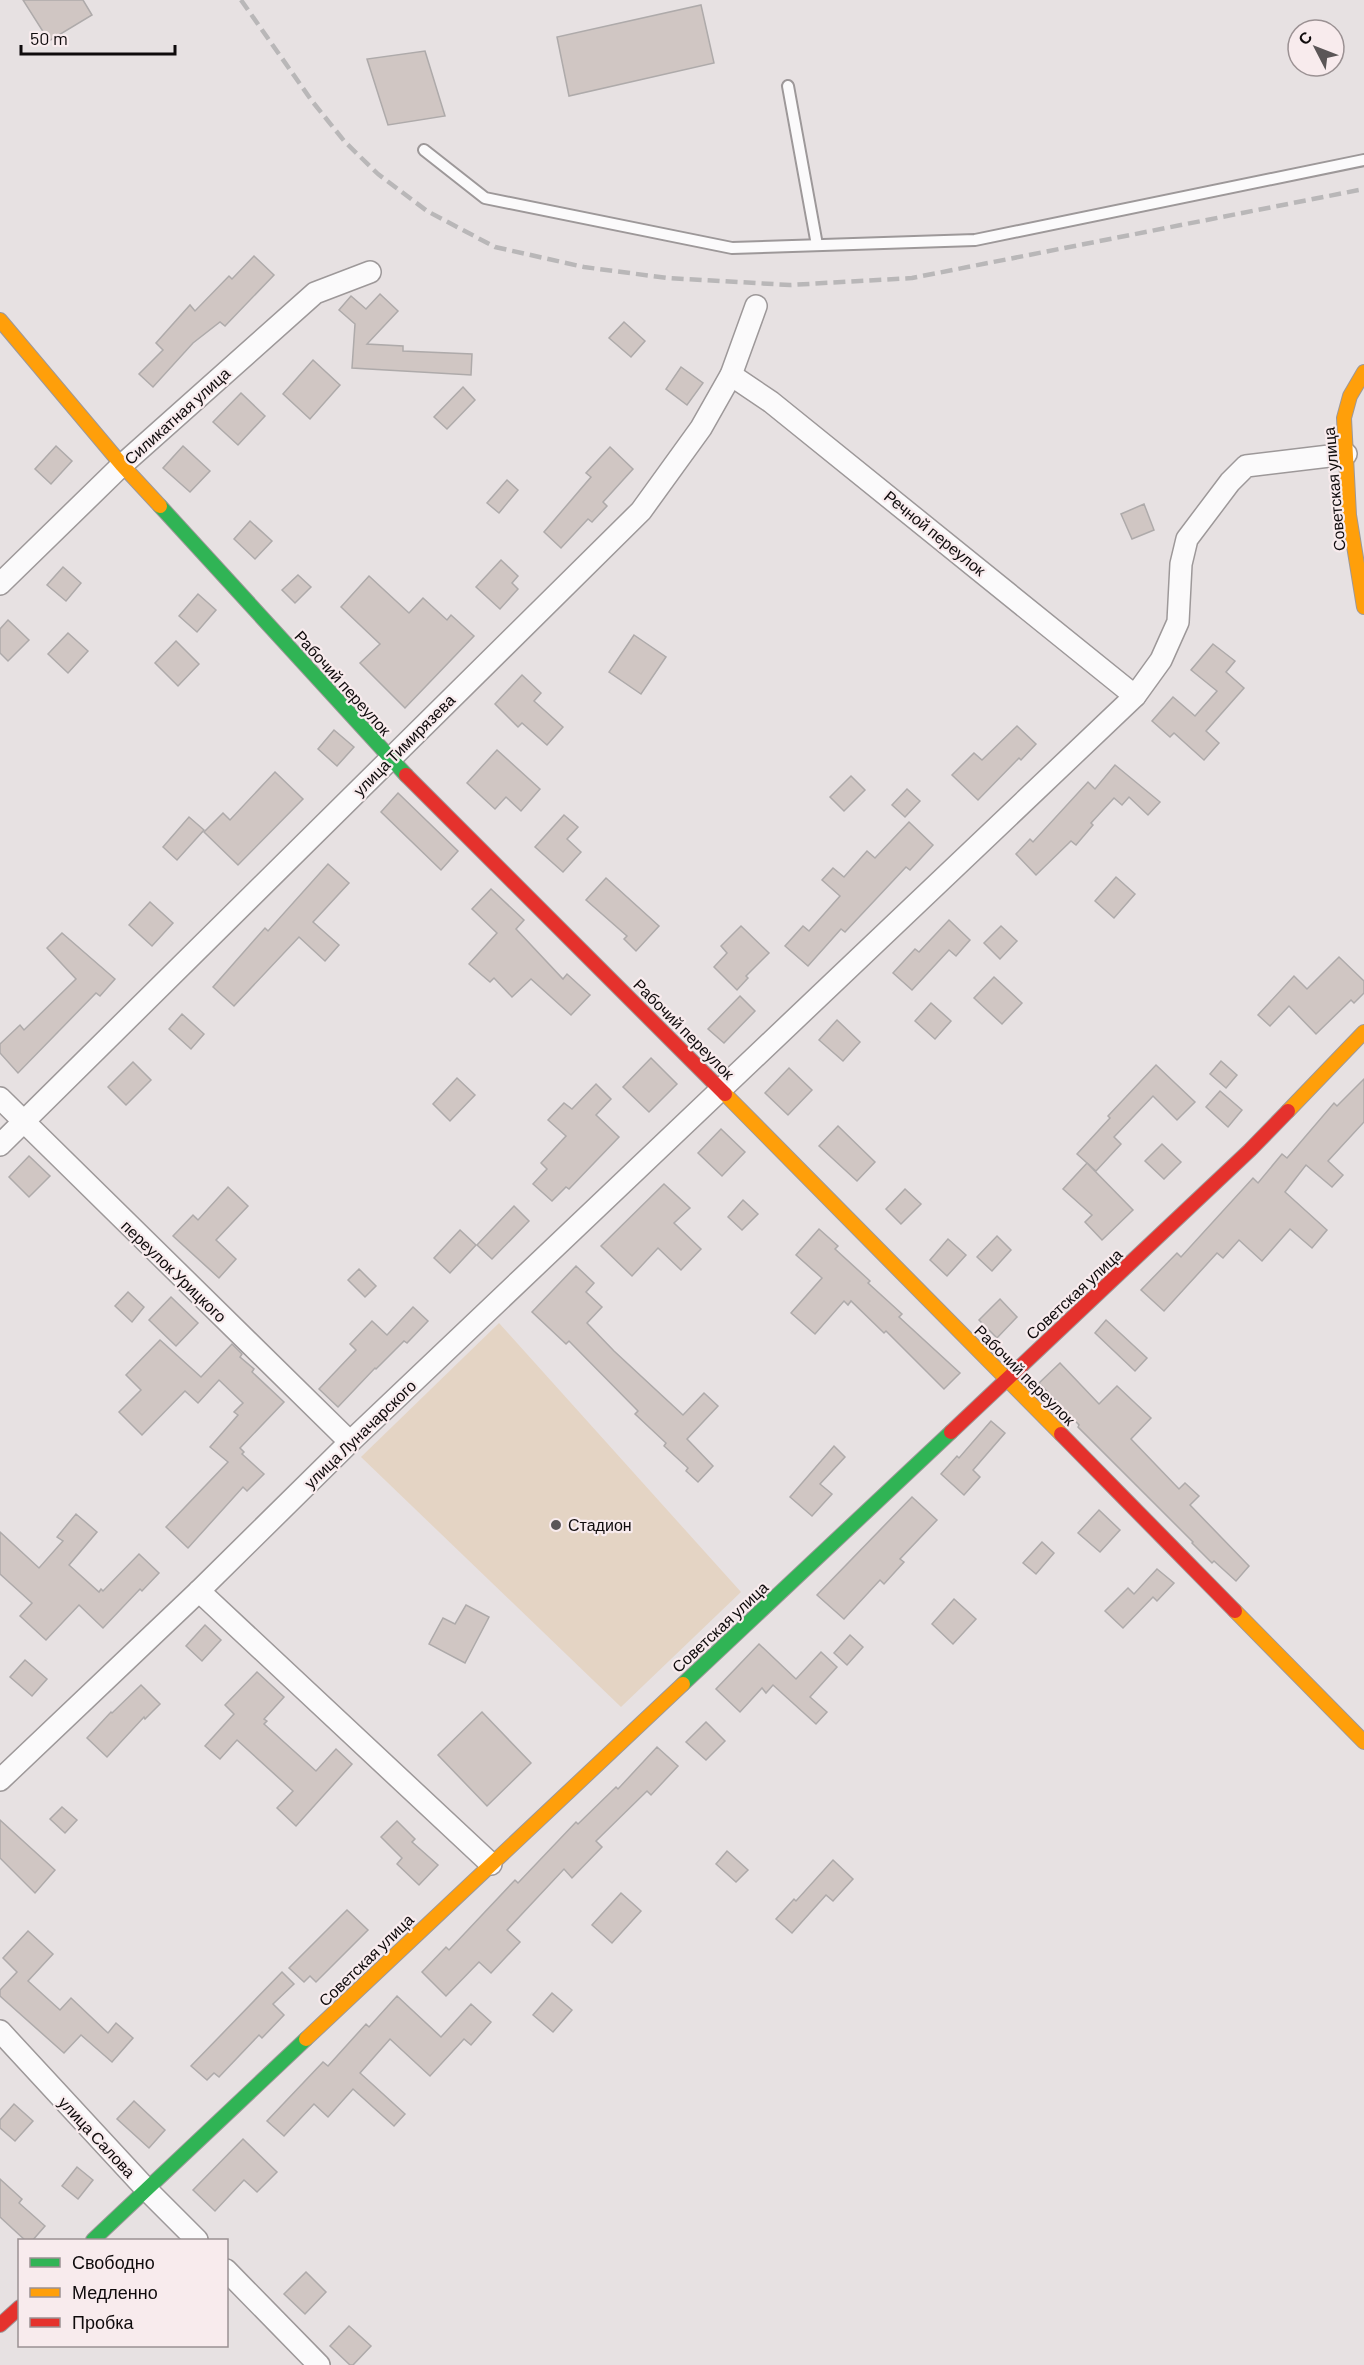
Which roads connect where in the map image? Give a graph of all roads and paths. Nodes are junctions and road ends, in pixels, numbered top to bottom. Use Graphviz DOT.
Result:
graph roads {
  1 [pos="788,86"];
  2 [pos="424,150"];
  3 [pos="1364,160"];
  4 [pos="818,245"];
  5 [pos="370,272"];
  6 [pos="756,306"];
  7 [pos="0,320"];
  8 [pos="1364,372"];
  9 [pos="731,375"];
  10 [pos="1346,453"];
  11 [pos="122,465"];
  12 [pos="0,584"];
  13 [pos="1364,607"];
  14 [pos="1135,696"];
  15 [pos="390,759"];
  16 [pos="1364,1032"];
  17 [pos="722,1091"];
  18 [pos="0,1098"];
  19 [pos="23,1123"];
  20 [pos="0,1146"];
  21 [pos="1006,1381"];
  22 [pos="350,1442"];
  23 [pos="199,1591"];
  24 [pos="1364,1742"];
  25 [pos="0,1780"];
  26 [pos="491,1864"];
  27 [pos="0,2031"];
  28 [pos="148,2191"];
  29 [pos="95,2239"];
  30 [pos="195,2239"];
  31 [pos="228,2272"];
  32 [pos="18,2309"];
  33 [pos="0,2325"];
  34 [pos="319,2365"];
  1 -- 4 [label="lane"];
  2 -- 4 [label="lane"];
  3 -- 4 [label="lane"];
  5 -- 11 [label="street, Силикатная улица"];
  6 -- 9 [label="street, улица Тимирязева"];
  7 -- 11 [label="main road, Рабочий переулок"];
  8 -- 10 [label="main road, Советская улица"];
  9 -- 14 [label="street, Речной переулок"];
  9 -- 15 [label="street, улица Тимирязева"];
  10 -- 13 [label="main road, Советская улица"];
  10 -- 14 [label="street, улица Луначарского"];
  11 -- 12 [label="street, Силикатная улица"];
  11 -- 15 [label="main road, Рабочий переулок"];
  14 -- 17 [label="street, улица Луначарского"];
  15 -- 17 [label="main road, Рабочий переулок"];
  15 -- 19 [label="street, улица Тимирязева"];
  16 -- 21 [label="main road, Советская улица"];
  17 -- 21 [label="main road, Рабочий переулок"];
  17 -- 22 [label="street, улица Луначарского"];
  18 -- 19 [label="street, переулок Урицкого"];
  19 -- 20 [label="street, улица Тимирязева"];
  19 -- 22 [label="street, переулок Урицкого"];
  21 -- 24 [label="main road, Рабочий переулок"];
  21 -- 26 [label="main road, Советская улица"];
  22 -- 23 [label="street, улица Луначарского"];
  23 -- 25 [label="street, улица Луначарского"];
  23 -- 26 [label="street"];
  26 -- 28 [label="main road, Советская улица"];
  27 -- 28 [label="street, улица Салова"];
  28 -- 29 [label="main road, Советская улица"];
  28 -- 30 [label="street, улица Салова"];
  31 -- 34 [label="street"];
  32 -- 33 [label="main road"];
}
